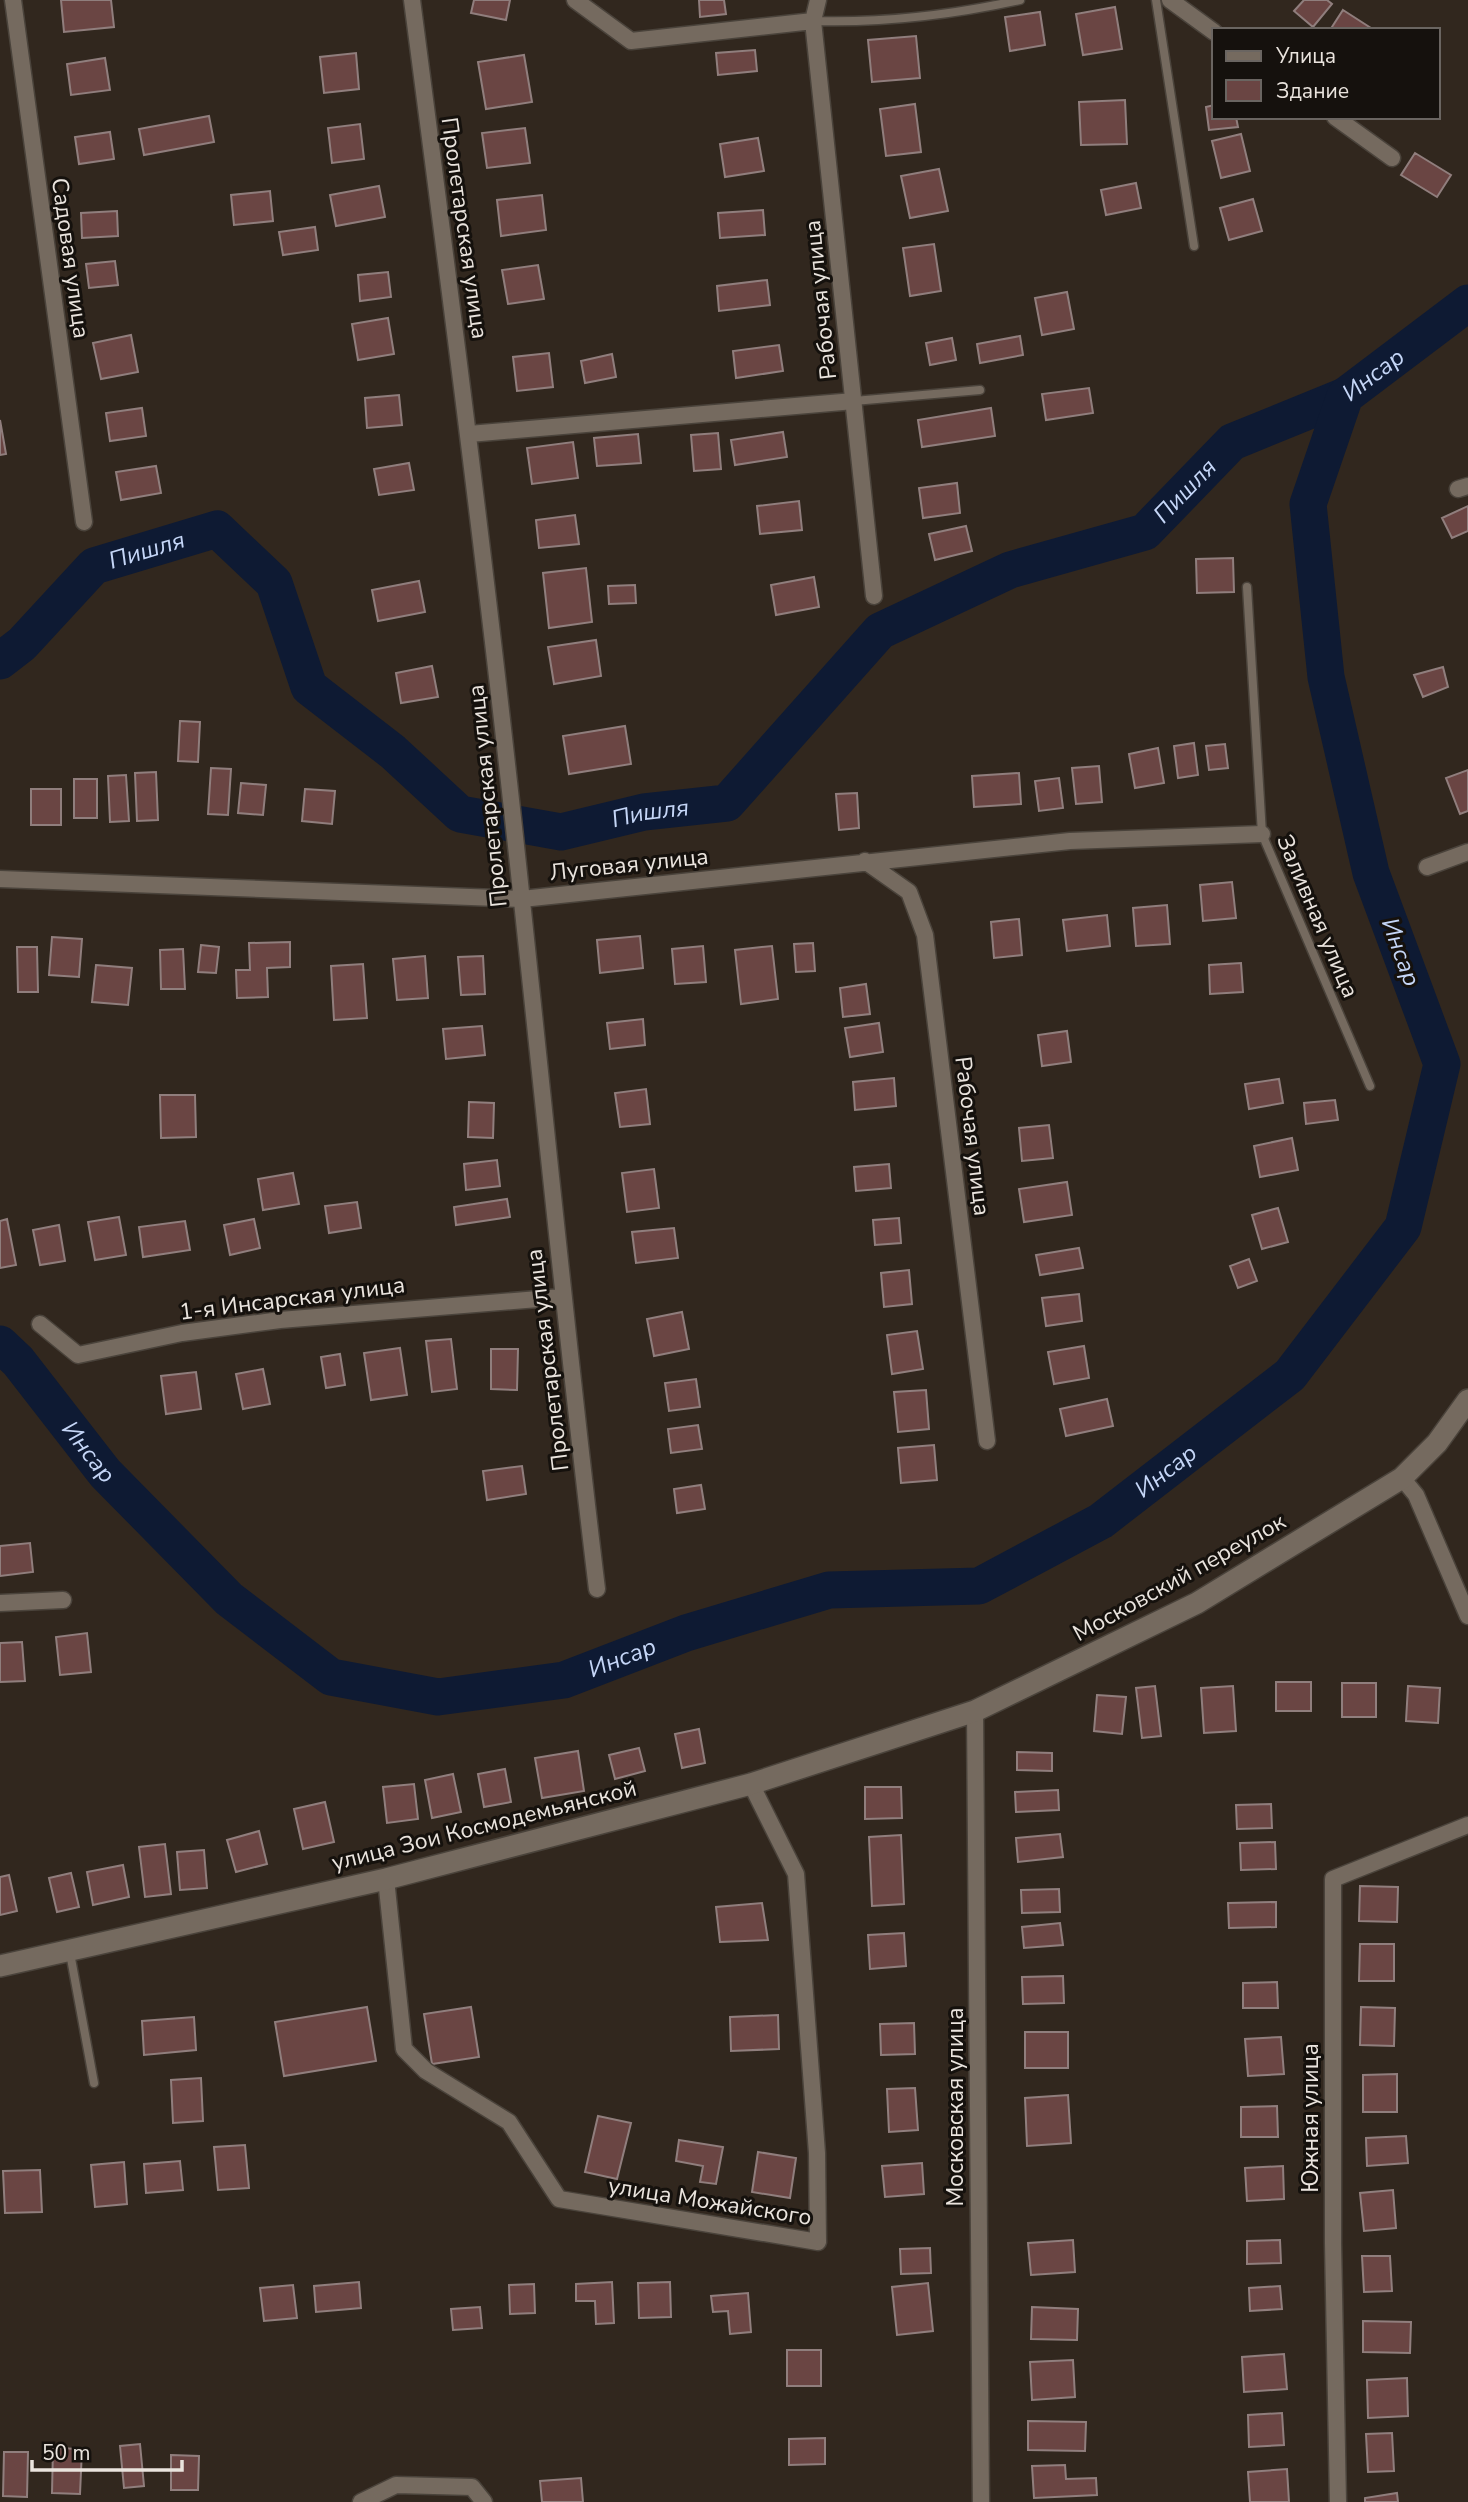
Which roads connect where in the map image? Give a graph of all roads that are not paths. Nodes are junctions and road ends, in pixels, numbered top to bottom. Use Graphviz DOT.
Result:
graph roads {
  1 [pos="13,0"];
  2 [pos="412,0"];
  3 [pos="575,0"];
  4 [pos="818,0"];
  5 [pos="1020,0"];
  6 [pos="1156,0"];
  7 [pos="1170,0"];
  8 [pos="813,21"];
  9 [pos="1212,31"];
  10 [pos="1338,119"];
  11 [pos="1392,158"];
  12 [pos="1194,246"];
  13 [pos="980,390"];
  14 [pos="854,401"];
  15 [pos="469,433"];
  16 [pos="84,522"];
  17 [pos="1247,587"];
  18 [pos="874,596"];
  19 [pos="1262,834"];
  20 [pos="1468,852"];
  21 [pos="865,861"];
  22 [pos="1427,867"];
  23 [pos="0,879"];
  24 [pos="522,899"];
  25 [pos="1370,1086"];
  26 [pos="562,1297"];
  27 [pos="40,1324"];
  28 [pos="1468,1399"];
  29 [pos="987,1441"];
  30 [pos="1402,1478"];
  31 [pos="597,1589"];
  32 [pos="63,1600"];
  33 [pos="0,1603"];
  34 [pos="1468,1616"];
  35 [pos="975,1711"];
  36 [pos="751,1784"];
  37 [pos="1468,1825"];
  38 [pos="386,1879"];
  39 [pos="70,1950"];
  40 [pos="0,1966"];
  41 [pos="94,2083"];
  42 [pos="360,2502"];
  43 [pos="484,2502"];
  44 [pos="981,2502"];
  45 [pos="1338,2502"];
  1 -- 16 [label="street, Садовая улица"];
  2 -- 15 [label="street, Пролетарская улица"];
  3 -- 8 [label="street"];
  4 -- 8 [label="street, Рабочая улица"];
  5 -- 8 [label="lane"];
  6 -- 12 [label="lane"];
  7 -- 9 [label="street"];
  8 -- 14 [label="street, Рабочая улица"];
  10 -- 11 [label="street"];
  13 -- 14 [label="lane"];
  14 -- 15 [label="street"];
  14 -- 18 [label="street, Рабочая улица"];
  15 -- 24 [label="street, Пролетарская улица"];
  17 -- 19 [label="lane, Заливная улица"];
  19 -- 21 [label="street, Луговая улица"];
  19 -- 25 [label="lane, Заливная улица"];
  20 -- 22 [label="street"];
  21 -- 24 [label="street, Луговая улица"];
  21 -- 29 [label="street, Рабочая улица"];
  23 -- 24 [label="street, Луговая улица"];
  24 -- 26 [label="street, Пролетарская улица"];
  26 -- 27 [label="street, 1-я Инсарская улица"];
  26 -- 31 [label="street, Пролетарская улица"];
  28 -- 30 [label="street, Московский переулок"];
  30 -- 34 [label="street"];
  30 -- 35 [label="street, Московский переулок"];
  32 -- 33 [label="street"];
  35 -- 36 [label="street, улица Зои Космодемьянской"];
  35 -- 44 [label="street, Московская улица"];
  36 -- 38 [label="street, улица Зои Космодемьянской"];
  36 -- 38 [label="street, улица Можайского"];
  37 -- 45 [label="street, Южная улица"];
  38 -- 39 [label="street, улица Зои Космодемьянской"];
  39 -- 40 [label="street, улица Зои Космодемьянской"];
  39 -- 41 [label="lane"];
  42 -- 43 [label="street"];
}
